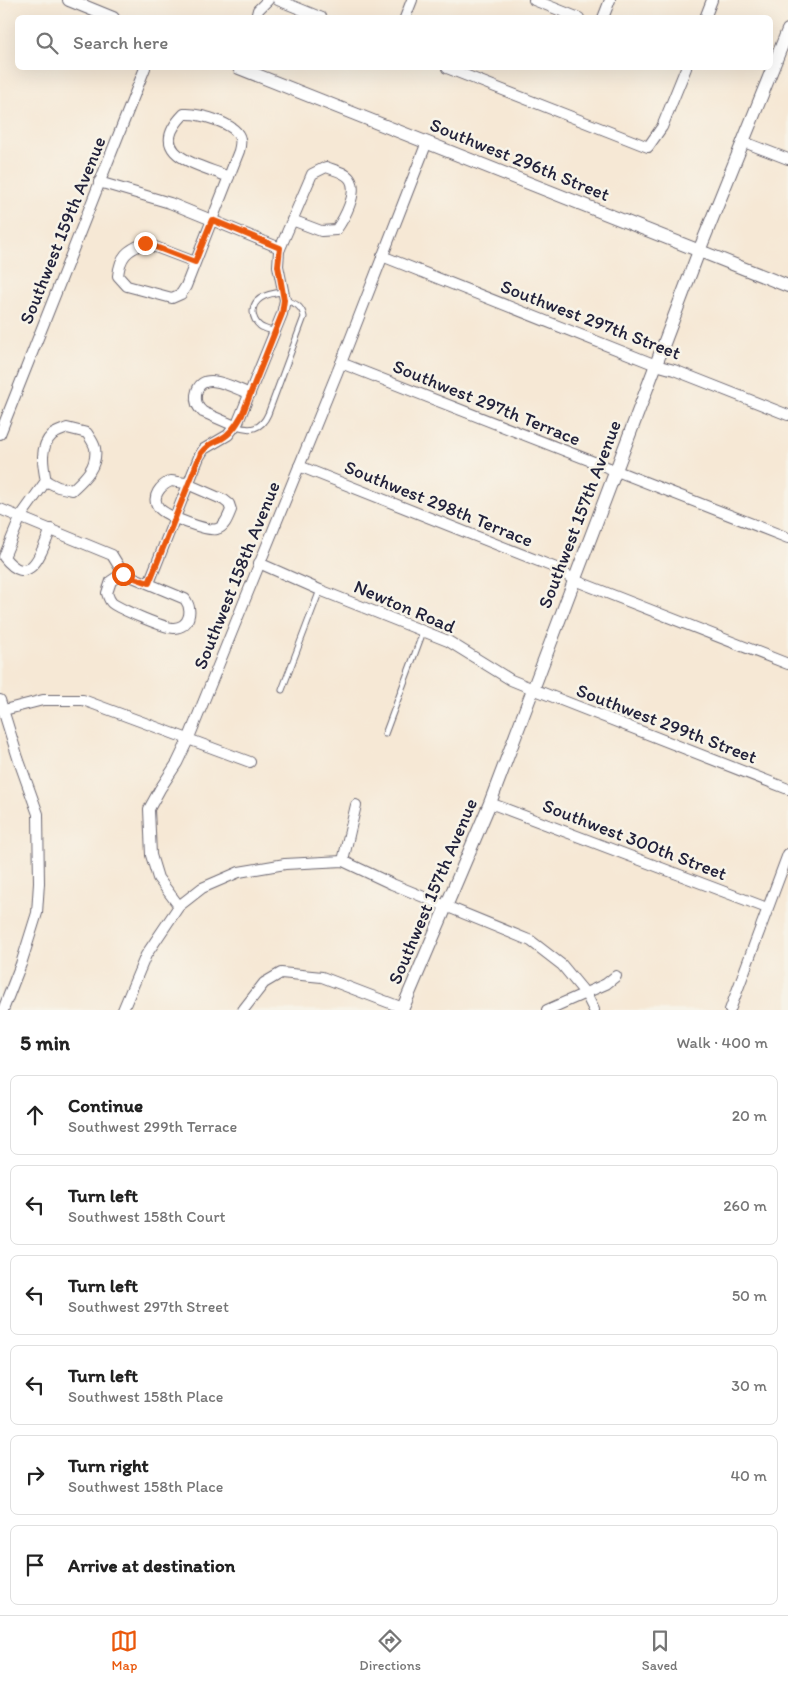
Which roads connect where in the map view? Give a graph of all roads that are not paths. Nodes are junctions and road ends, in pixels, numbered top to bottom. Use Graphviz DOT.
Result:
graph roads {
  1 [pos="69,0"];
  2 [pos="268,0"];
  3 [pos="278,0"];
  4 [pos="412,0"];
  5 [pos="534,0"];
  6 [pos="610,0"];
  7 [pos="712,0"];
  8 [pos="106,15"];
  9 [pos="257,15"];
  10 [pos="315,15"];
  11 [pos="406,15"];
  12 [pos="572,15"];
  13 [pos="604,15"];
  14 [pos="706,15"];
  15 [pos="787,33"];
  16 [pos="773,68"];
  17 [pos="144,70"];
  18 [pos="244,70"];
  19 [pos="452,70"];
  20 [pos="685,70"];
  21 [pos="772,70"];
  22 [pos="427,142"];
  23 [pos="744,142"];
  24 [pos="788,159"];
  25 [pos="229,177"];
  26 [pos="99,182"];
  27 [pos="212,220"];
  28 [pos="292,220"];
  29 [pos="280,248"];
  30 [pos="699,251"];
  31 [pos="382,256"];
  32 [pos="195,262"];
  33 [pos="788,286"];
  34 [pos="284,296"];
  35 [pos="275,332"];
  36 [pos="341,363"];
  37 [pos="656,365"];
  38 [pos="250,394"];
  39 [pos="788,415"];
  40 [pos="235,426"];
  41 [pos="0,434"];
  42 [pos="299,466"];
  43 [pos="615,471"];
  44 [pos="46,481"];
  45 [pos="188,485"];
  46 [pos="0,509"];
  47 [pos="21,516"];
  48 [pos="175,517"];
  49 [pos="51,529"];
  50 [pos="788,538"];
  51 [pos="259,563"];
  52 [pos="123,574"];
  53 [pos="574,580"];
  54 [pos="149,583"];
  55 [pos="320,590"];
  56 [pos="424,632"];
  57 [pos="788,664"];
  58 [pos="533,689"];
  59 [pos="282,690"];
  60 [pos="2,705"];
  61 [pos="385,734"];
  62 [pos="188,740"];
  63 [pos="250,762"];
  64 [pos="788,790"];
  65 [pos="490,803"];
  66 [pos="356,805"];
  67 [pos="788,854"];
  68 [pos="343,861"];
  69 [pos="445,905"];
  70 [pos="179,906"];
  71 [pos="768,908"];
  72 [pos="616,976"];
  73 [pos="586,994"];
  74 [pos="402,1009"];
  75 [pos="3,1010"];
  76 [pos="123,1010"];
  77 [pos="243,1010"];
  78 [pos="548,1010"];
  79 [pos="594,1010"];
  80 [pos="730,1010"];
  1 -- 8 [label="street"];
  2 -- 9 [label="street"];
  3 -- 10 [label="street"];
  4 -- 11 [label="street"];
  5 -- 12 [label="street"];
  6 -- 13 [label="street"];
  7 -- 14 [label="street"];
  15 -- 16 [label="street, Southwest 157th Avenue"];
  17 -- 26 [label="street, Southwest 159th Avenue"];
  18 -- 22 [label="street, Southwest 296th Street"];
  19 -- 20 [label="street"];
  21 -- 23 [label="street, Southwest 157th Avenue"];
  22 -- 30 [label="street, Southwest 296th Street"];
  22 -- 31 [label="street, Southwest 158th Avenue"];
  23 -- 24 [label="street"];
  23 -- 30 [label="street, Southwest 157th Avenue"];
  25 -- 25 [label="street"];
  25 -- 27 [label="street"];
  26 -- 27 [label="street"];
  26 -- 41 [label="street, Southwest 159th Avenue"];
  27 -- 29 [label="street"];
  27 -- 32 [label="street"];
  28 -- 28 [label="street"];
  28 -- 29 [label="street"];
  29 -- 34 [label="street"];
  30 -- 33 [label="street, Southwest 296th Street"];
  30 -- 37 [label="street, Southwest 157th Avenue"];
  31 -- 36 [label="street, Southwest 158th Avenue"];
  31 -- 37 [label="street, Southwest 297th Street"];
  32 -- 32 [label="street"];
  34 -- 35 [label="street"];
  34 -- 35 [label="lane"];
  34 -- 40 [label="lane"];
  35 -- 38 [label="street"];
  36 -- 42 [label="street, Southwest 158th Avenue"];
  36 -- 43 [label="street, Southwest 297th Terrace"];
  37 -- 39 [label="street, Southwest 297th Street"];
  37 -- 43 [label="street, Southwest 157th Avenue"];
  38 -- 40 [label="street"];
  38 -- 40 [label="street"];
  40 -- 45 [label="street"];
  42 -- 51 [label="street, Southwest 158th Avenue"];
  42 -- 53 [label="street, Southwest 298th Terrace"];
  43 -- 50 [label="street, Southwest 297th Terrace"];
  43 -- 53 [label="street, Southwest 157th Avenue"];
  44 -- 44 [label="street"];
  44 -- 47 [label="street"];
  45 -- 48 [label="street"];
  45 -- 48 [label="street"];
  45 -- 48 [label="street"];
  46 -- 47 [label="street"];
  47 -- 49 [label="street"];
  47 -- 49 [label="street"];
  48 -- 54 [label="street"];
  49 -- 52 [label="street"];
  51 -- 55 [label="street, Newton Road"];
  51 -- 62 [label="street, Southwest 158th Avenue"];
  52 -- 54 [label="street"];
  52 -- 54 [label="street"];
  53 -- 57 [label="street, Southwest 298th Terrace"];
  53 -- 58 [label="street, Southwest 157th Avenue"];
  55 -- 56 [label="street, Newton Road"];
  55 -- 59 [label="lane"];
  56 -- 58 [label="street, Newton Road"];
  56 -- 61 [label="lane"];
  58 -- 64 [label="street, Southwest 299th Street"];
  58 -- 65 [label="street, Southwest 157th Avenue"];
  60 -- 62 [label="street"];
  60 -- 75 [label="street"];
  62 -- 63 [label="street"];
  62 -- 70 [label="street, Southwest 158th Avenue"];
  65 -- 69 [label="street, Southwest 157th Avenue"];
  65 -- 71 [label="street, Southwest 300th Street"];
  66 -- 68 [label="street"];
  67 -- 71 [label="street"];
  68 -- 69 [label="street"];
  68 -- 70 [label="street"];
  69 -- 73 [label="street"];
  69 -- 74 [label="street, Southwest 157th Avenue"];
  70 -- 76 [label="street"];
  71 -- 80 [label="street"];
  72 -- 73 [label="street"];
  73 -- 78 [label="street"];
  73 -- 79 [label="street"];
  74 -- 77 [label="street"];
}
